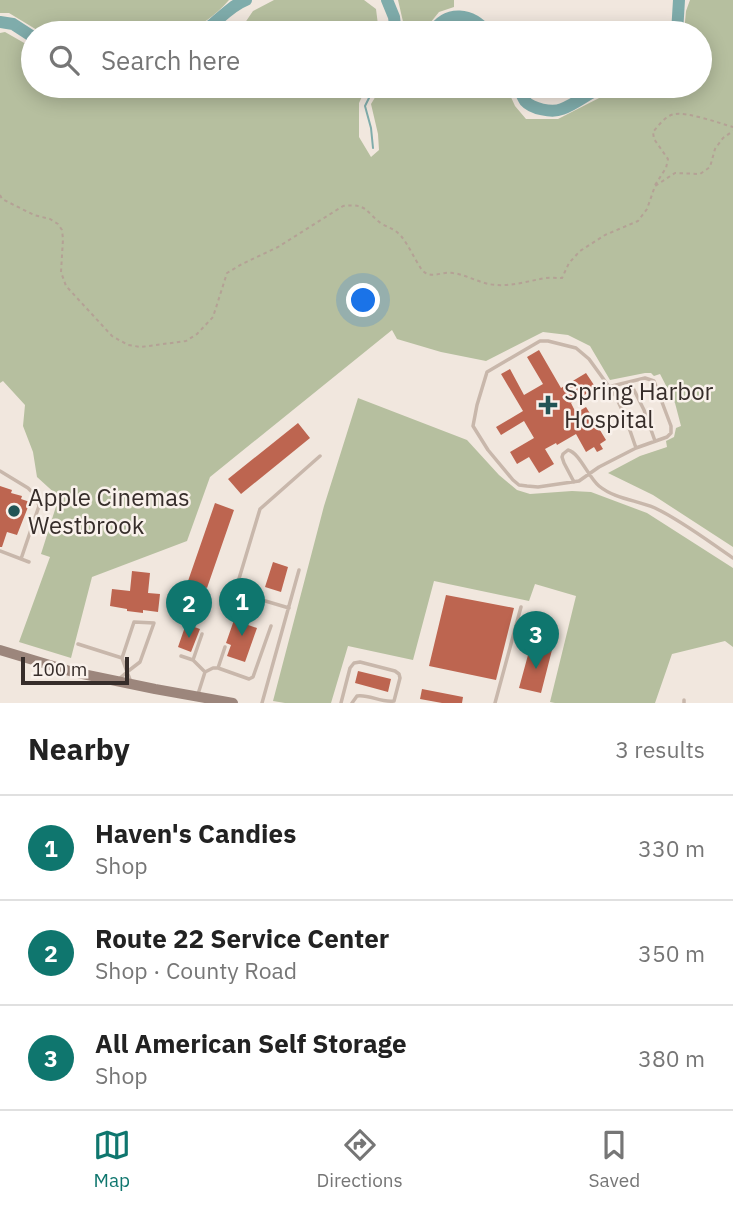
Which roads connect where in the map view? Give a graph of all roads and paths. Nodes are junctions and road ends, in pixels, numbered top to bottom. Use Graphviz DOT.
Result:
graph roads {
  1 [pos="733,127"];
  2 [pos="733,131"];
  3 [pos="655,186"];
  4 [pos="0,195"];
  5 [pos="630,382"];
  6 [pos="608,387"];
  7 [pos="655,441"];
  8 [pos="636,448"];
  9 [pos="320,456"];
  10 [pos="0,471"];
  11 [pos="589,476"];
  12 [pos="574,482"];
  13 [pos="0,551"];
  14 [pos="733,558"];
  15 [pos="21,559"];
  16 [pos="29,562"];
  17 [pos="299,570"];
  18 [pos="521,607"];
  19 [pos="289,608"];
  20 [pos="271,626"];
  21 [pos="202,634"];
  22 [pos="78,644"];
  23 [pos="225,647"];
  24 [pos="0,650"];
  25 [pos="181,656"];
  26 [pos="122,658"];
  27 [pos="193,660"];
  28 [pos="218,668"];
  29 [pos="127,672"];
  30 [pos="205,672"];
  31 [pos="116,681"];
  32 [pos="131,684"];
  33 [pos="197,696"];
  34 [pos="233,703"];
  35 [pos="262,703"];
  36 [pos="341,703"];
  37 [pos="352,703"];
  38 [pos="495,703"];
  1 -- 3 [label="path"];
  2 -- 3 [label="path"];
  3 -- 4 [label="path"];
  5 -- 6 [label="lane"];
  5 -- 7 [label="lane"];
  5 -- 7 [label="lane"];
  6 -- 8 [label="lane"];
  6 -- 12 [label="lane"];
  7 -- 8 [label="lane"];
  8 -- 11 [label="lane"];
  9 -- 19 [label="lane"];
  10 -- 15 [label="lane"];
  11 -- 12 [label="lane"];
  11 -- 12 [label="lane"];
  11 -- 14 [label="lane"];
  13 -- 15 [label="lane"];
  15 -- 16 [label="lane"];
  17 -- 19 [label="lane"];
  18 -- 38 [label="lane"];
  19 -- 35 [label="lane"];
  20 -- 28 [label="lane"];
  21 -- 27 [label="lane"];
  22 -- 26 [label="lane"];
  23 -- 28 [label="lane"];
  24 -- 31 [label="main road"];
  25 -- 27 [label="lane"];
  26 -- 29 [label="lane"];
  26 -- 29 [label="lane"];
  27 -- 30 [label="lane"];
  28 -- 30 [label="lane"];
  29 -- 31 [label="lane"];
  29 -- 32 [label="lane"];
  30 -- 33 [label="lane"];
  31 -- 32 [label="main road"];
  32 -- 33 [label="main road"];
  33 -- 34 [label="main road"];
  36 -- 37 [label="lane"];
}
